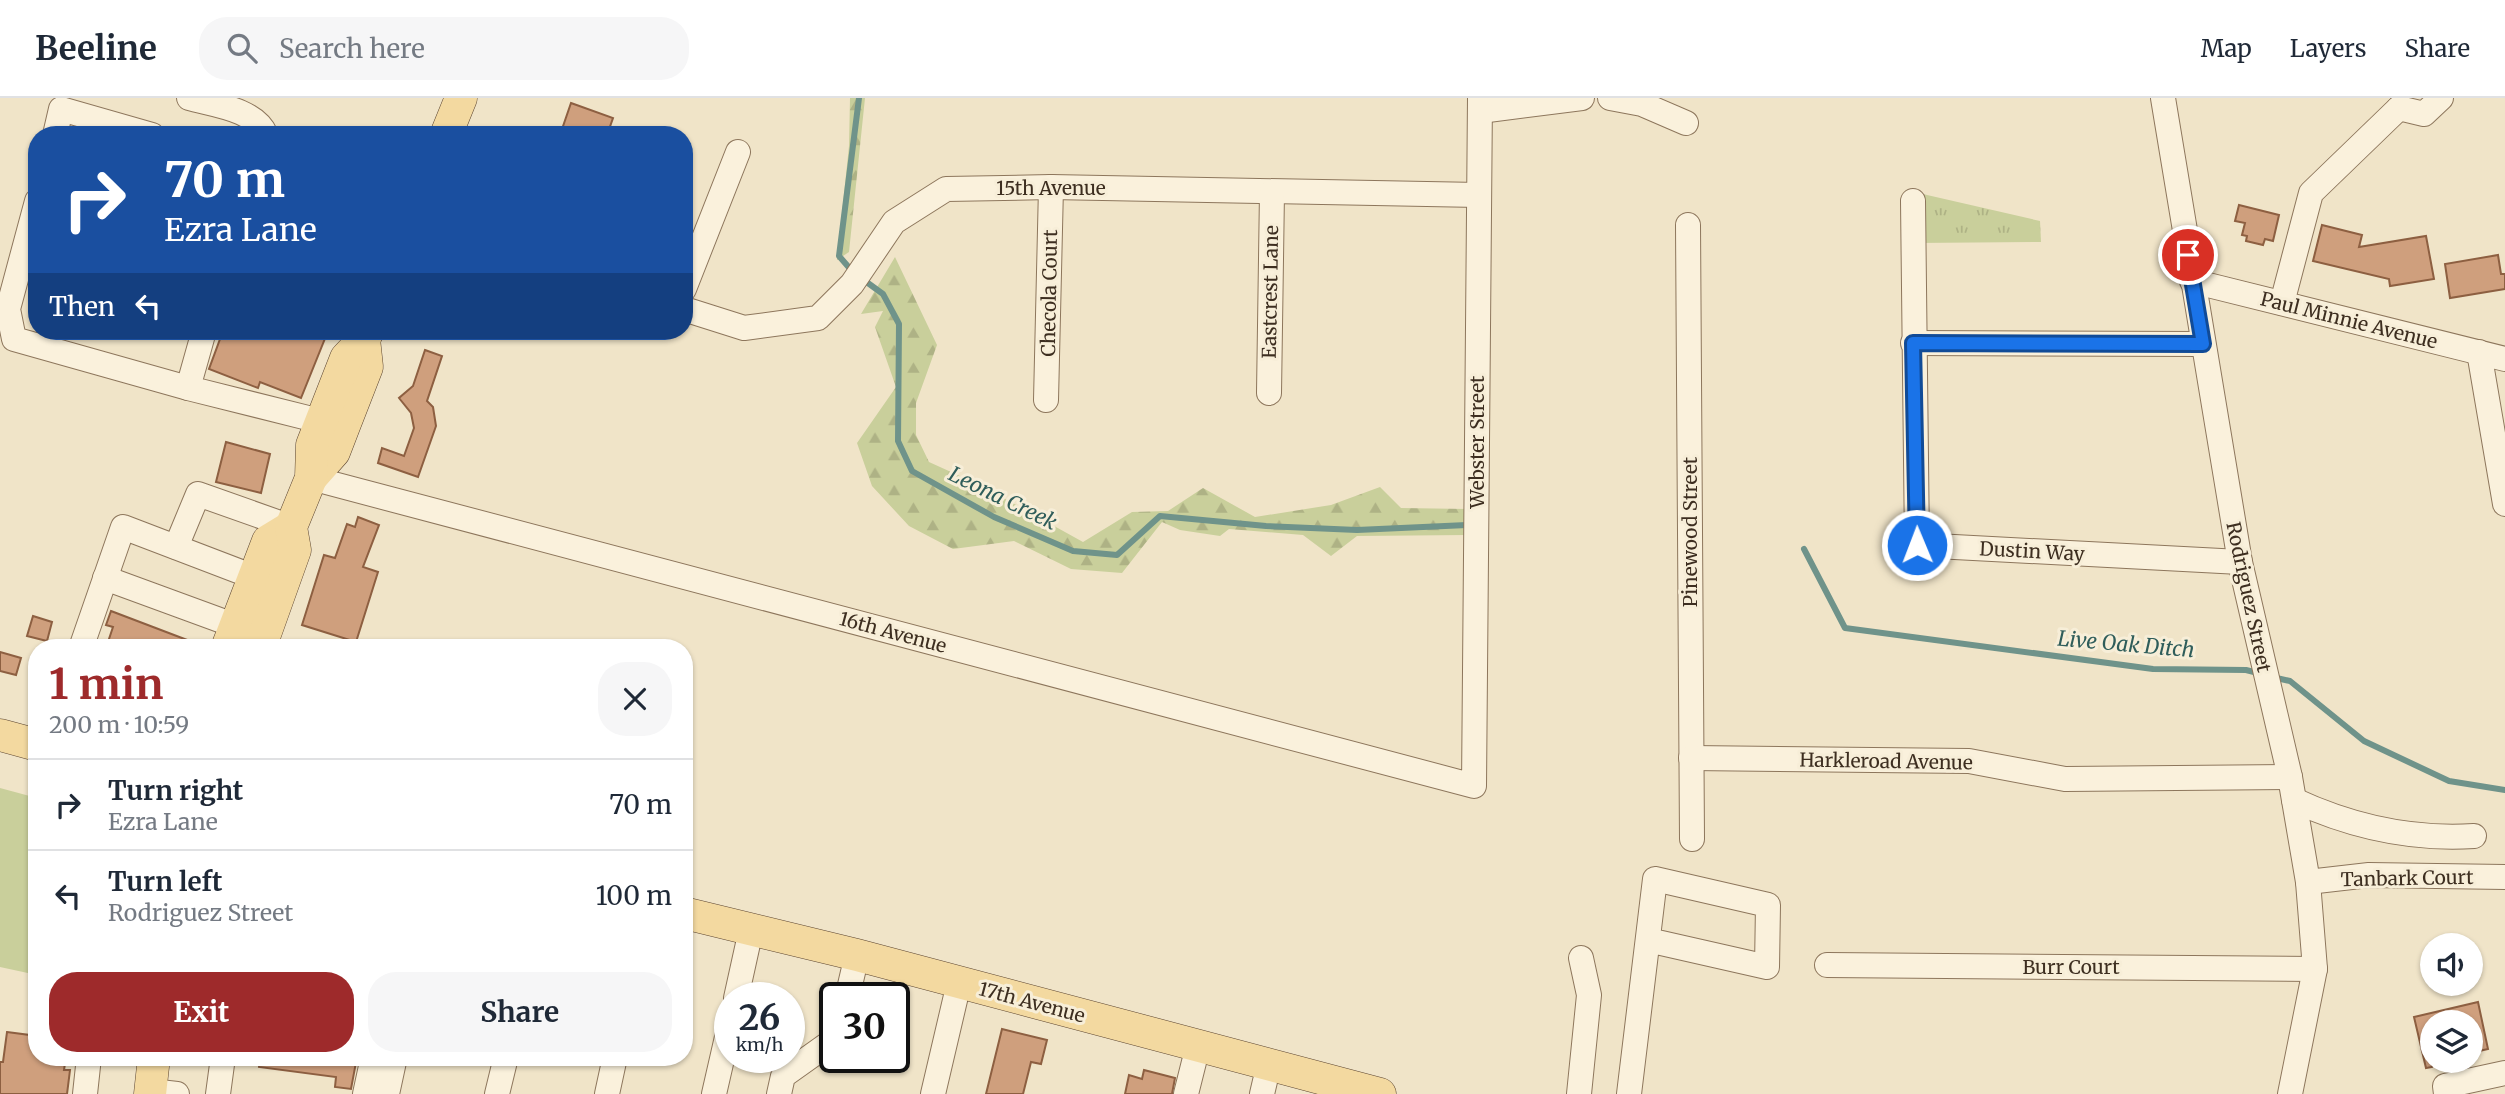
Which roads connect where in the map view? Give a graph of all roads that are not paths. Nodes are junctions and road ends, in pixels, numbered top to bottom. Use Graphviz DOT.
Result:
graph roads {
  1 [pos="189,98"];
  2 [pos="461,98"];
  3 [pos="1582,98"];
  4 [pos="1610,98"];
  5 [pos="2163,98"];
  6 [pos="2441,98"];
  7 [pos="2398,103"];
  8 [pos="63,104"];
  9 [pos="1480,104"];
  10 [pos="1686,122"];
  11 [pos="57,126"];
  12 [pos="126,126"];
  13 [pos="262,126"];
  14 [pos="450,126"];
  15 [pos="738,152"];
  16 [pos="1051,187"];
  17 [pos="1272,192"];
  18 [pos="1479,195"];
  19 [pos="1913,201"];
  20 [pos="1688,225"];
  21 [pos="28,235"];
  22 [pos="693,266"];
  23 [pos="2192,281"];
  24 [pos="2282,303"];
  25 [pos="693,312"];
  26 [pos="201,340"];
  27 [pos="362,340"];
  28 [pos="366,340"];
  29 [pos="1913,343"];
  30 [pos="2203,344"];
  31 [pos="2479,352"];
  32 [pos="2505,359"];
  33 [pos="188,388"];
  34 [pos="1269,393"];
  35 [pos="1046,400"];
  36 [pos="320,421"];
  37 [pos="311,478"];
  38 [pos="2505,504"];
  39 [pos="291,527"];
  40 [pos="176,547"];
  41 [pos="2240,562"];
  42 [pos="254,577"];
  43 [pos="105,578"];
  44 [pos="232,637"];
  45 [pos="83,639"];
  46 [pos="263,639"];
  47 [pos="0,735"];
  48 [pos="28,743"];
  49 [pos="1691,758"];
  50 [pos="1474,786"];
  51 [pos="2292,788"];
  52 [pos="2474,836"];
  53 [pos="1692,839"];
  54 [pos="2505,877"];
  55 [pos="2308,882"];
  56 [pos="693,915"];
  57 [pos="751,930"];
  58 [pos="1648,940"];
  59 [pos="857,955"];
  60 [pos="1581,958"];
  61 [pos="1827,965"];
  62 [pos="2315,969"];
  63 [pos="740,982"];
  64 [pos="851,982"];
  65 [pos="959,983"];
  66 [pos="1198,1046"];
  67 [pos="819,1050"];
  68 [pos="88,1066"];
  69 [pos="155,1066"];
  70 [pos="222,1066"];
  71 [pos="371,1066"];
  72 [pos="393,1066"];
  73 [pos="504,1066"];
  74 [pos="613,1066"];
  75 [pos="719,1073"];
  76 [pos="2505,1073"];
  77 [pos="1265,1079"];
  78 [pos="1338,1089"];
  79 [pos="159,1093"];
  80 [pos="85,1094"];
  81 [pos="218,1094"];
  82 [pos="365,1094"];
  83 [pos="387,1094"];
  84 [pos="497,1094"];
  85 [pos="607,1094"];
  86 [pos="714,1094"];
  87 [pos="779,1094"];
  88 [pos="933,1094"];
  89 [pos="1186,1094"];
  90 [pos="1380,1094"];
  91 [pos="1580,1094"];
  92 [pos="1629,1094"];
  93 [pos="2290,1094"];
  94 [pos="2446,1094"];
  1 -- 13 [label="street"];
  2 -- 14 [label="main road"];
  3 -- 9 [label="street"];
  4 -- 10 [label="street"];
  5 -- 23 [label="street, Rodriguez Street"];
  6 -- 7 [label="street"];
  7 -- 24 [label="street"];
  8 -- 11 [label="street"];
  8 -- 12 [label="street"];
  9 -- 18 [label="street, Webster Street"];
  15 -- 22 [label="street"];
  16 -- 17 [label="street, 15th Avenue"];
  16 -- 25 [label="street, 15th Avenue"];
  16 -- 35 [label="street, Checola Court"];
  17 -- 18 [label="street, 15th Avenue"];
  17 -- 34 [label="street, Eastcrest Lane"];
  18 -- 50 [label="street, Webster Street"];
  19 -- 29 [label="street, Dustin Way"];
  20 -- 49 [label="street, Pinewood Street"];
  21 -- 33 [label="street"];
  23 -- 24 [label="street, Paul Minnie Avenue"];
  23 -- 30 [label="street, Rodriguez Street"];
  24 -- 31 [label="street, Paul Minnie Avenue"];
  26 -- 33 [label="street"];
  27 -- 36 [label="main road"];
  28 -- 37 [label="main road"];
  29 -- 30 [label="street"];
  29 -- 41 [label="street, Dustin Way"];
  30 -- 41 [label="street, Rodriguez Street"];
  31 -- 32 [label="street, Paul Minnie Avenue"];
  31 -- 38 [label="street"];
  33 -- 36 [label="street"];
  36 -- 37 [label="main road"];
  37 -- 39 [label="main road"];
  37 -- 50 [label="street, 16th Avenue"];
  39 -- 40 [label="street"];
  39 -- 42 [label="main road"];
  39 -- 46 [label="main road"];
  40 -- 42 [label="street"];
  40 -- 43 [label="street"];
  41 -- 51 [label="street, Rodriguez Street"];
  42 -- 44 [label="main road"];
  43 -- 44 [label="street"];
  43 -- 45 [label="street"];
  47 -- 48 [label="main road"];
  49 -- 51 [label="street, Harkleroad Avenue"];
  49 -- 53 [label="street, Pinewood Street"];
  51 -- 52 [label="street"];
  51 -- 55 [label="street, Rodriguez Street"];
  54 -- 55 [label="street, Tanbark Court"];
  55 -- 62 [label="street, Rodriguez Street"];
  56 -- 57 [label="main road, 17th Avenue"];
  57 -- 59 [label="main road, 17th Avenue"];
  57 -- 63 [label="street"];
  58 -- 58 [label="street"];
  58 -- 92 [label="street"];
  59 -- 64 [label="street"];
  59 -- 65 [label="main road, 17th Avenue"];
  60 -- 91 [label="street"];
  61 -- 62 [label="street, Burr Court"];
  62 -- 93 [label="street, Rodriguez Street"];
  65 -- 66 [label="main road, 17th Avenue"];
  65 -- 88 [label="street"];
  66 -- 77 [label="main road, 17th Avenue"];
  66 -- 89 [label="street"];
  67 -- 87 [label="street"];
  68 -- 80 [label="street"];
  69 -- 79 [label="main road"];
  70 -- 81 [label="street"];
  71 -- 82 [label="street"];
  72 -- 83 [label="street"];
  73 -- 84 [label="street"];
  74 -- 85 [label="street"];
  75 -- 86 [label="street"];
  76 -- 94 [label="street"];
  77 -- 78 [label="main road, 17th Avenue"];
  78 -- 90 [label="main road, 17th Avenue"];
}
